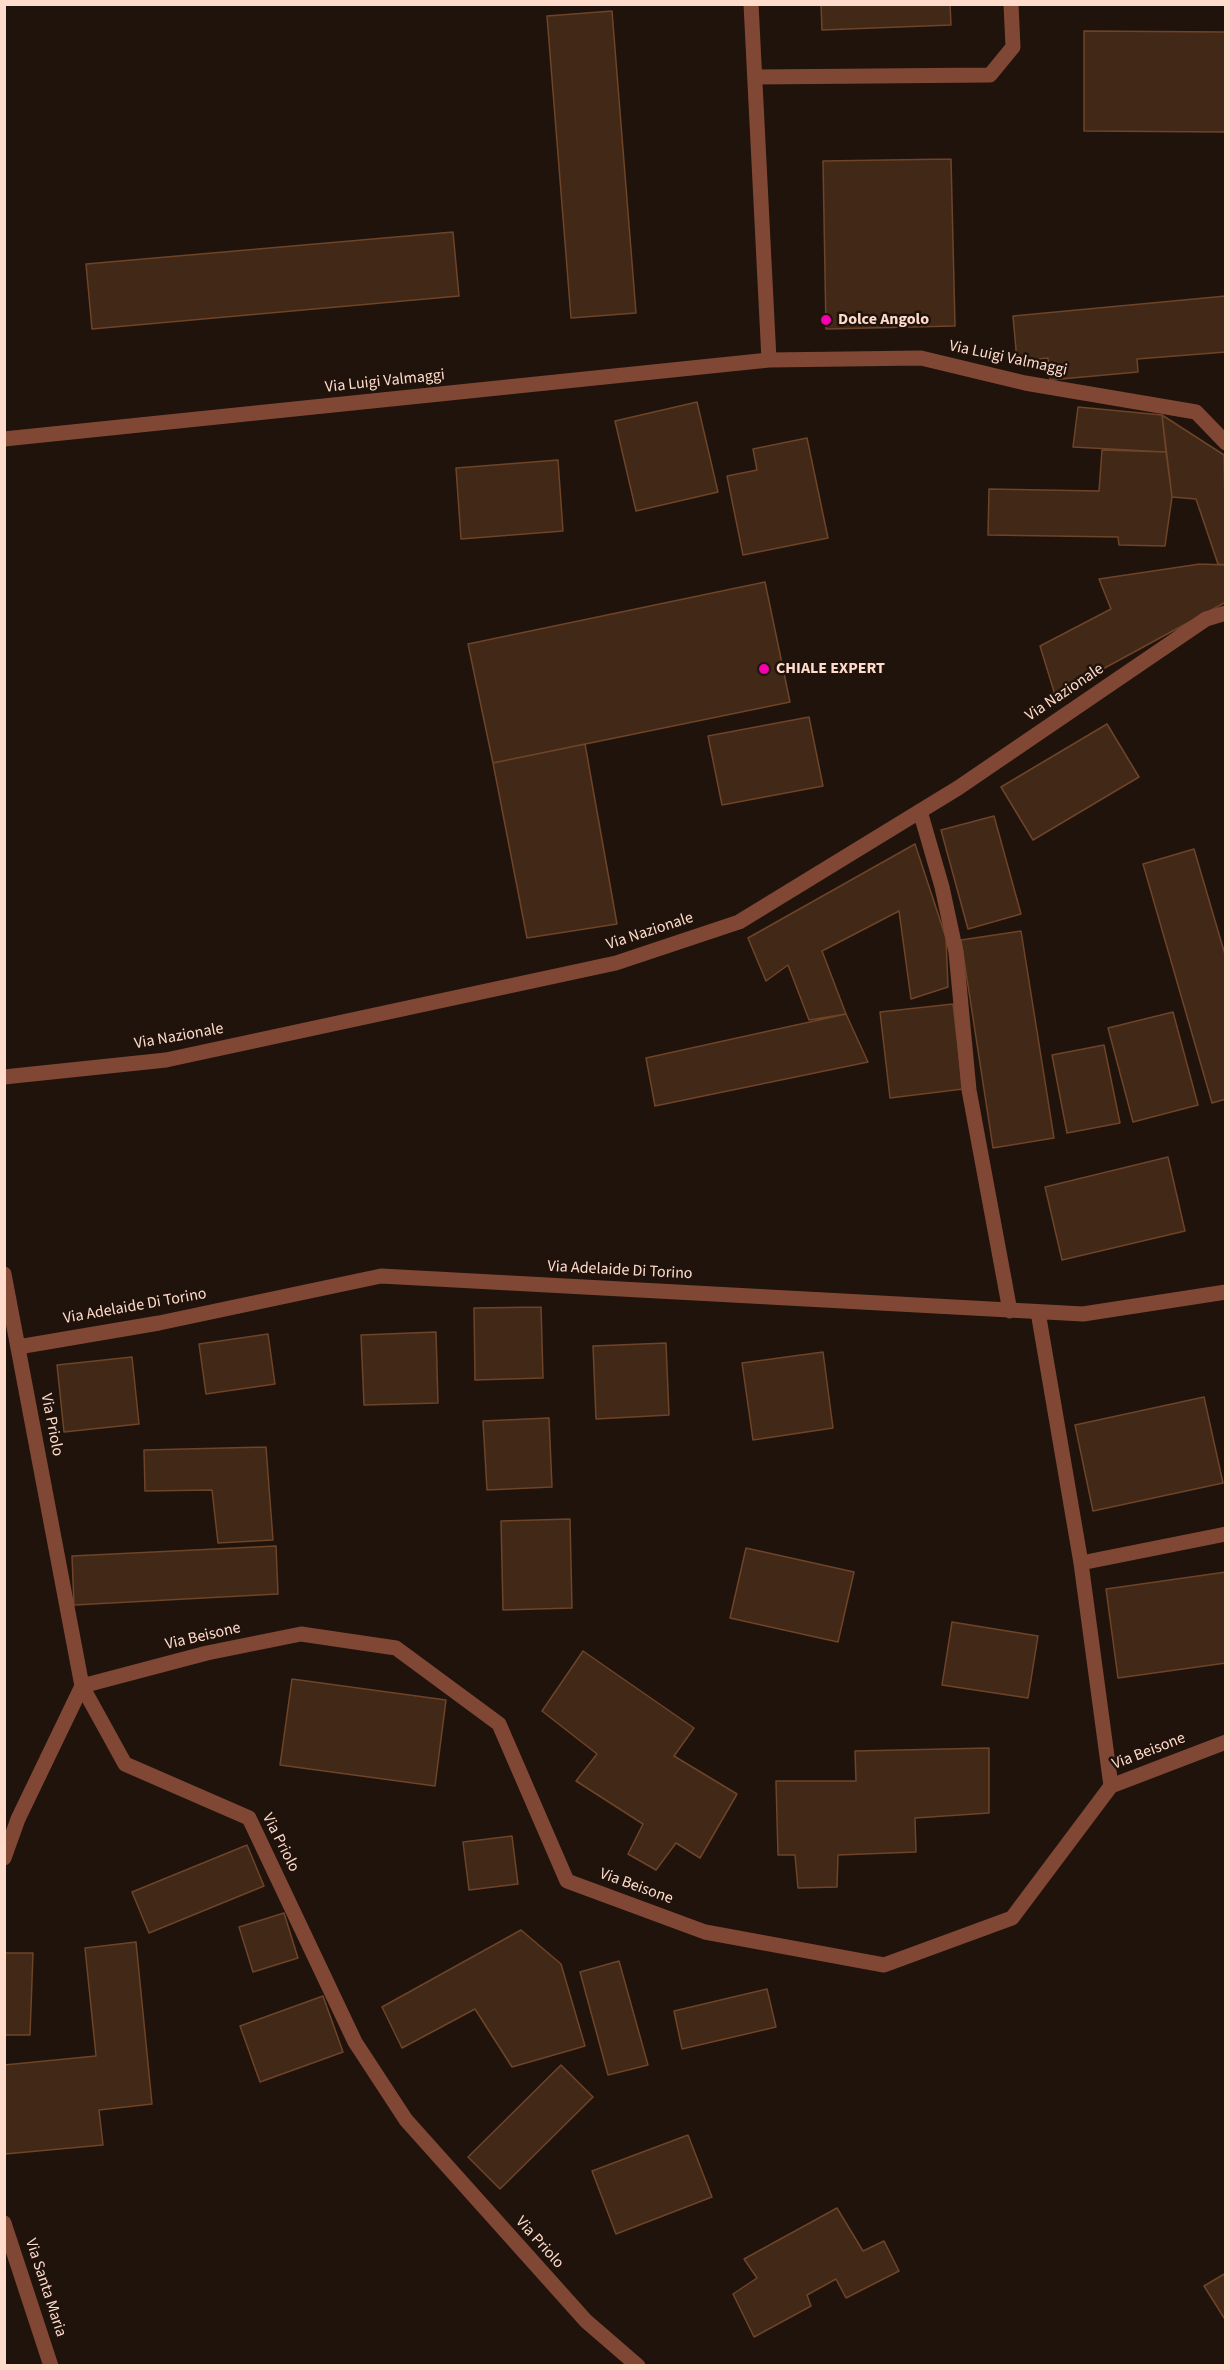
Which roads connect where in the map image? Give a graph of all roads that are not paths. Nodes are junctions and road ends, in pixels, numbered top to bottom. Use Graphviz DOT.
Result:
graph roads {
  1 [pos="752,4"];
  2 [pos="1011,4"];
  3 [pos="756,77"];
  4 [pos="769,360"];
  5 [pos="4,439"];
  6 [pos="1226,443"];
  7 [pos="1226,612"];
  8 [pos="920,811"];
  9 [pos="4,1077"];
  10 [pos="4,1274"];
  11 [pos="1226,1293"];
  12 [pos="1010,1311"];
  13 [pos="1038,1312"];
  14 [pos="18,1347"];
  15 [pos="1226,1534"];
  16 [pos="1081,1563"];
  17 [pos="82,1686"];
  18 [pos="1226,1742"];
  19 [pos="1111,1786"];
  20 [pos="4,1858"];
  21 [pos="4,2223"];
  22 [pos="51,2366"];
  23 [pos="638,2366"];
  1 -- 3 [label="street"];
  2 -- 3 [label="street"];
  3 -- 4 [label="street"];
  4 -- 5 [label="street, Via Luigi Valmaggi"];
  4 -- 6 [label="street, Via Luigi Valmaggi"];
  7 -- 8 [label="street, Via Nazionale"];
  8 -- 9 [label="street, Via Nazionale"];
  8 -- 12 [label="street"];
  10 -- 14 [label="street, Via Priolo"];
  11 -- 13 [label="street, Via Adelaide Di Torino"];
  12 -- 13 [label="street, Via Adelaide Di Torino"];
  12 -- 14 [label="street, Via Adelaide Di Torino"];
  13 -- 16 [label="street"];
  14 -- 17 [label="street, Via Priolo"];
  15 -- 16 [label="street"];
  16 -- 19 [label="street"];
  17 -- 19 [label="street, Via Beisone"];
  17 -- 20 [label="street"];
  17 -- 23 [label="street, Via Priolo"];
  18 -- 19 [label="street, Via Beisone"];
  21 -- 22 [label="street, Via Santa Maria"];
}
